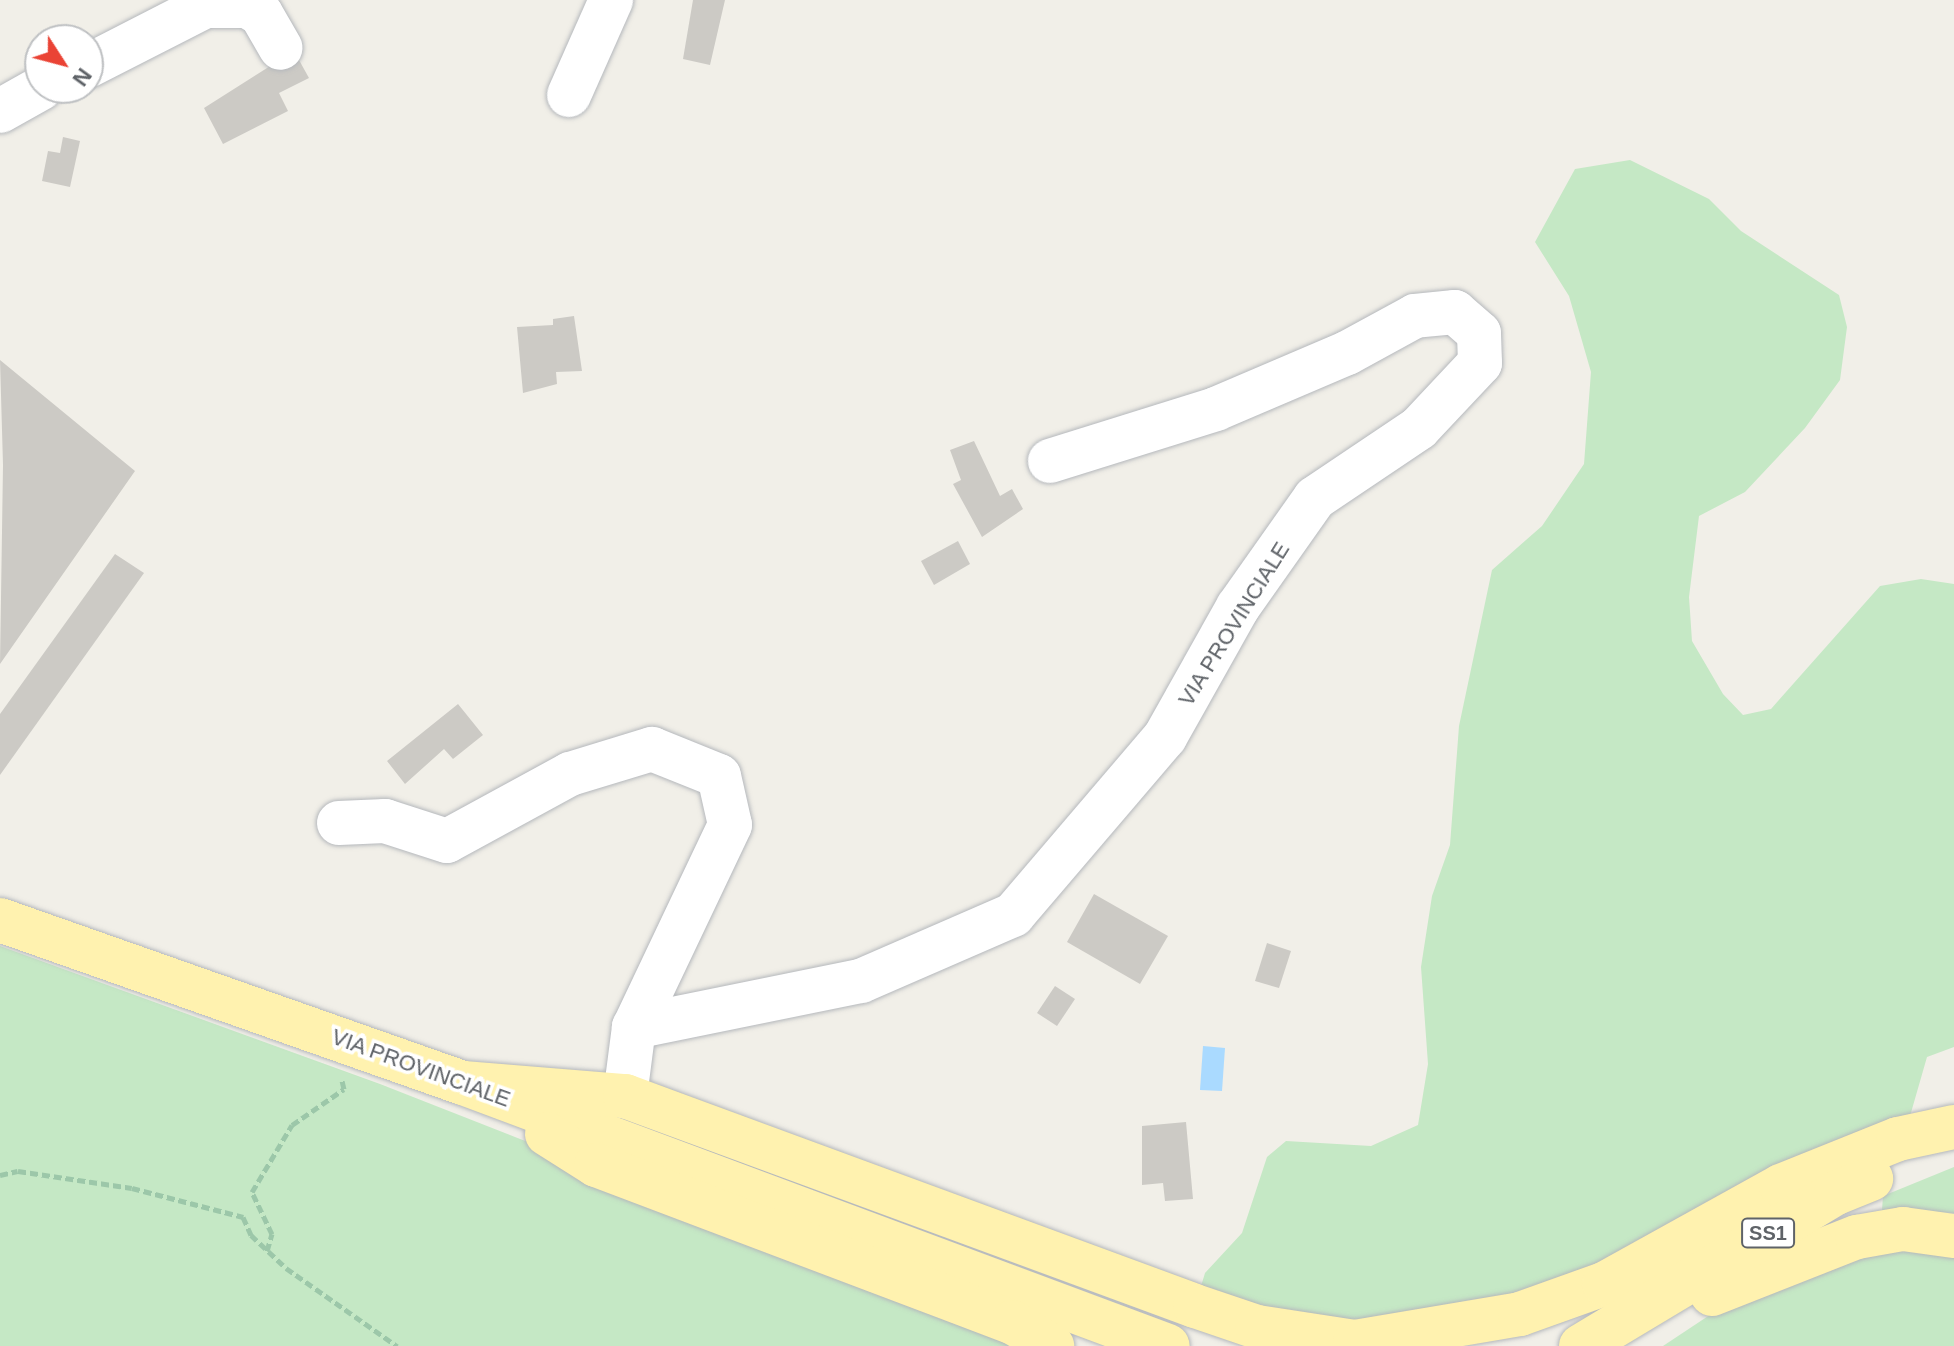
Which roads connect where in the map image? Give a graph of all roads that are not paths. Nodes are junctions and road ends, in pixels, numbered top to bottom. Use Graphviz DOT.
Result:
graph roads {
  1 [pos="611,0"];
  2 [pos="281,48"];
  3 [pos="104,58"];
  4 [pos="569,95"];
  5 [pos="24,98"];
  6 [pos="0,111"];
  7 [pos="1050,461"];
  8 [pos="339,823"];
  9 [pos="0,920"];
  10 [pos="634,1027"];
  11 [pos="463,1083"];
  12 [pos="625,1096"];
  13 [pos="1954,1127"];
  14 [pos="1954,1144"];
  15 [pos="1954,1236"];
  16 [pos="1586,1342"];
  17 [pos="1052,1346"];
  18 [pos="1168,1346"];
  1 -- 4 [label="lane"];
  2 -- 3 [label="lane"];
  5 -- 6 [label="lane"];
  7 -- 10 [label="lane, VIA PROVINCIALE"];
  8 -- 10 [label="lane"];
  9 -- 11 [label="main road, VIA PROVINCIALE"];
  10 -- 12 [label="lane"];
  11 -- 12 [label="main road"];
  11 -- 17 [label="main road"];
  11 -- 18 [label="main road, VIA PROVINCIALE"];
  12 -- 13 [label="main road"];
  14 -- 16 [label="main road, SS1"];
  15 -- 16 [label="main road"];
}
